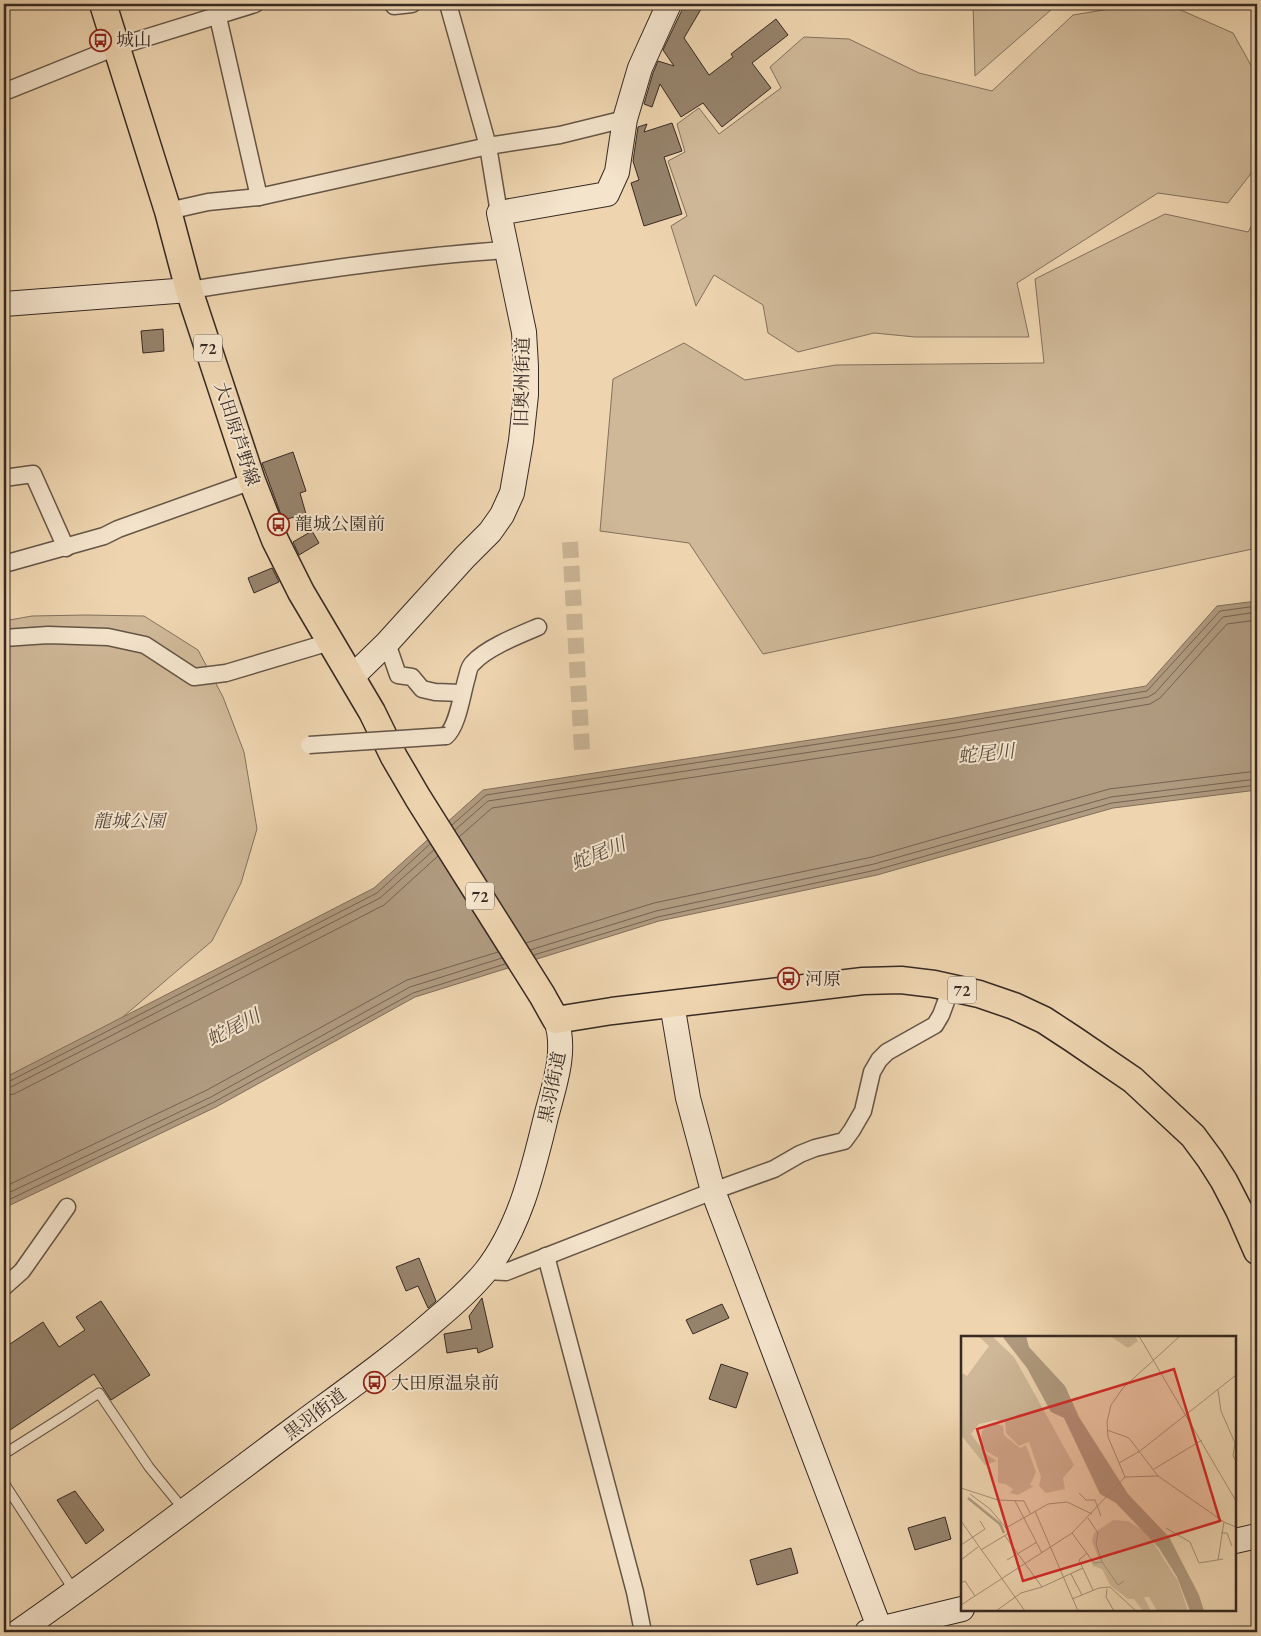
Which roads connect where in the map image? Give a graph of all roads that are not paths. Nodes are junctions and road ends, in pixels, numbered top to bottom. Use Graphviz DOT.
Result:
graph roads {
  1 [pos="103,4"];
  2 [pos="254,4"];
  3 [pos="394,4"];
  4 [pos="412,4"];
  5 [pos="448,4"];
  6 [pos="669,4"];
  7 [pos="216,9"];
  8 [pos="116,47"];
  9 [pos="4,92"];
  10 [pos="625,119"];
  11 [pos="488,146"];
  12 [pos="259,197"];
  13 [pos="168,211"];
  14 [pos="500,213"];
  15 [pos="506,250"];
  16 [pos="189,290"];
  17 [pos="4,304"];
  18 [pos="4,478"];
  19 [pos="252,481"];
  20 [pos="66,548"];
  21 [pos="4,564"];
  22 [pos="538,627"];
  23 [pos="4,638"];
  24 [pos="330,642"];
  25 [pos="388,643"];
  26 [pos="352,677"];
  27 [pos="462,693"];
  28 [pos="309,745"];
  29 [pos="952,988"];
  30 [pos="672,1004"];
  31 [pos="556,1020"];
  32 [pos="713,1191"];
  33 [pos="67,1207"];
  34 [pos="1257,1251"];
  35 [pos="546,1256"];
  36 [pos="486,1271"];
  37 [pos="4,1287"];
  38 [pos="4,1454"];
  39 [pos="4,1483"];
  40 [pos="184,1511"];
  41 [pos="1257,1536"];
  42 [pos="1236,1541"];
  43 [pos="75,1592"];
  44 [pos="961,1608"];
  45 [pos="876,1631"];
  46 [pos="18,1632"];
  47 [pos="643,1632"];
  1 -- 8 [label="main road, 大田原芦野線 / 72"];
  2 -- 7 [label="street"];
  3 -- 4 [label="street"];
  5 -- 11 [label="street, 旧奥州街道"];
  6 -- 10 [label="street"];
  7 -- 8 [label="street"];
  7 -- 12 [label="street"];
  8 -- 9 [label="street"];
  8 -- 13 [label="main road, 大田原芦野線 / 72"];
  10 -- 11 [label="street"];
  10 -- 14 [label="street"];
  11 -- 12 [label="street"];
  11 -- 14 [label="street, 旧奥州街道"];
  12 -- 13 [label="street"];
  13 -- 16 [label="main road, 大田原芦野線 / 72"];
  14 -- 15 [label="street, 旧奥州街道"];
  15 -- 16 [label="street"];
  15 -- 25 [label="street, 旧奥州街道"];
  16 -- 17 [label="street"];
  16 -- 19 [label="main road, 大田原芦野線 / 72"];
  18 -- 20 [label="street"];
  19 -- 20 [label="street"];
  19 -- 24 [label="main road, 大田原芦野線 / 72"];
  20 -- 21 [label="street"];
  22 -- 27 [label="street"];
  23 -- 24 [label="street"];
  24 -- 26 [label="main road, 大田原芦野線 / 72"];
  25 -- 26 [label="street, 旧奥州街道"];
  25 -- 27 [label="street"];
  26 -- 31 [label="main road, 72"];
  27 -- 28 [label="street, bridge"];
  29 -- 30 [label="main road, 72"];
  29 -- 32 [label="street"];
  29 -- 34 [label="main road, 72"];
  30 -- 31 [label="main road, 72"];
  30 -- 32 [label="street"];
  31 -- 36 [label="street, 黒羽街道"];
  32 -- 35 [label="street"];
  32 -- 45 [label="street"];
  33 -- 37 [label="street"];
  35 -- 36 [label="street"];
  35 -- 47 [label="street"];
  36 -- 40 [label="street, 黒羽街道"];
  38 -- 40 [label="lane"];
  39 -- 43 [label="lane"];
  40 -- 43 [label="street, 黒羽街道"];
  41 -- 42 [label="street"];
  43 -- 46 [label="street, 黒羽街道"];
  44 -- 45 [label="street"];
}
